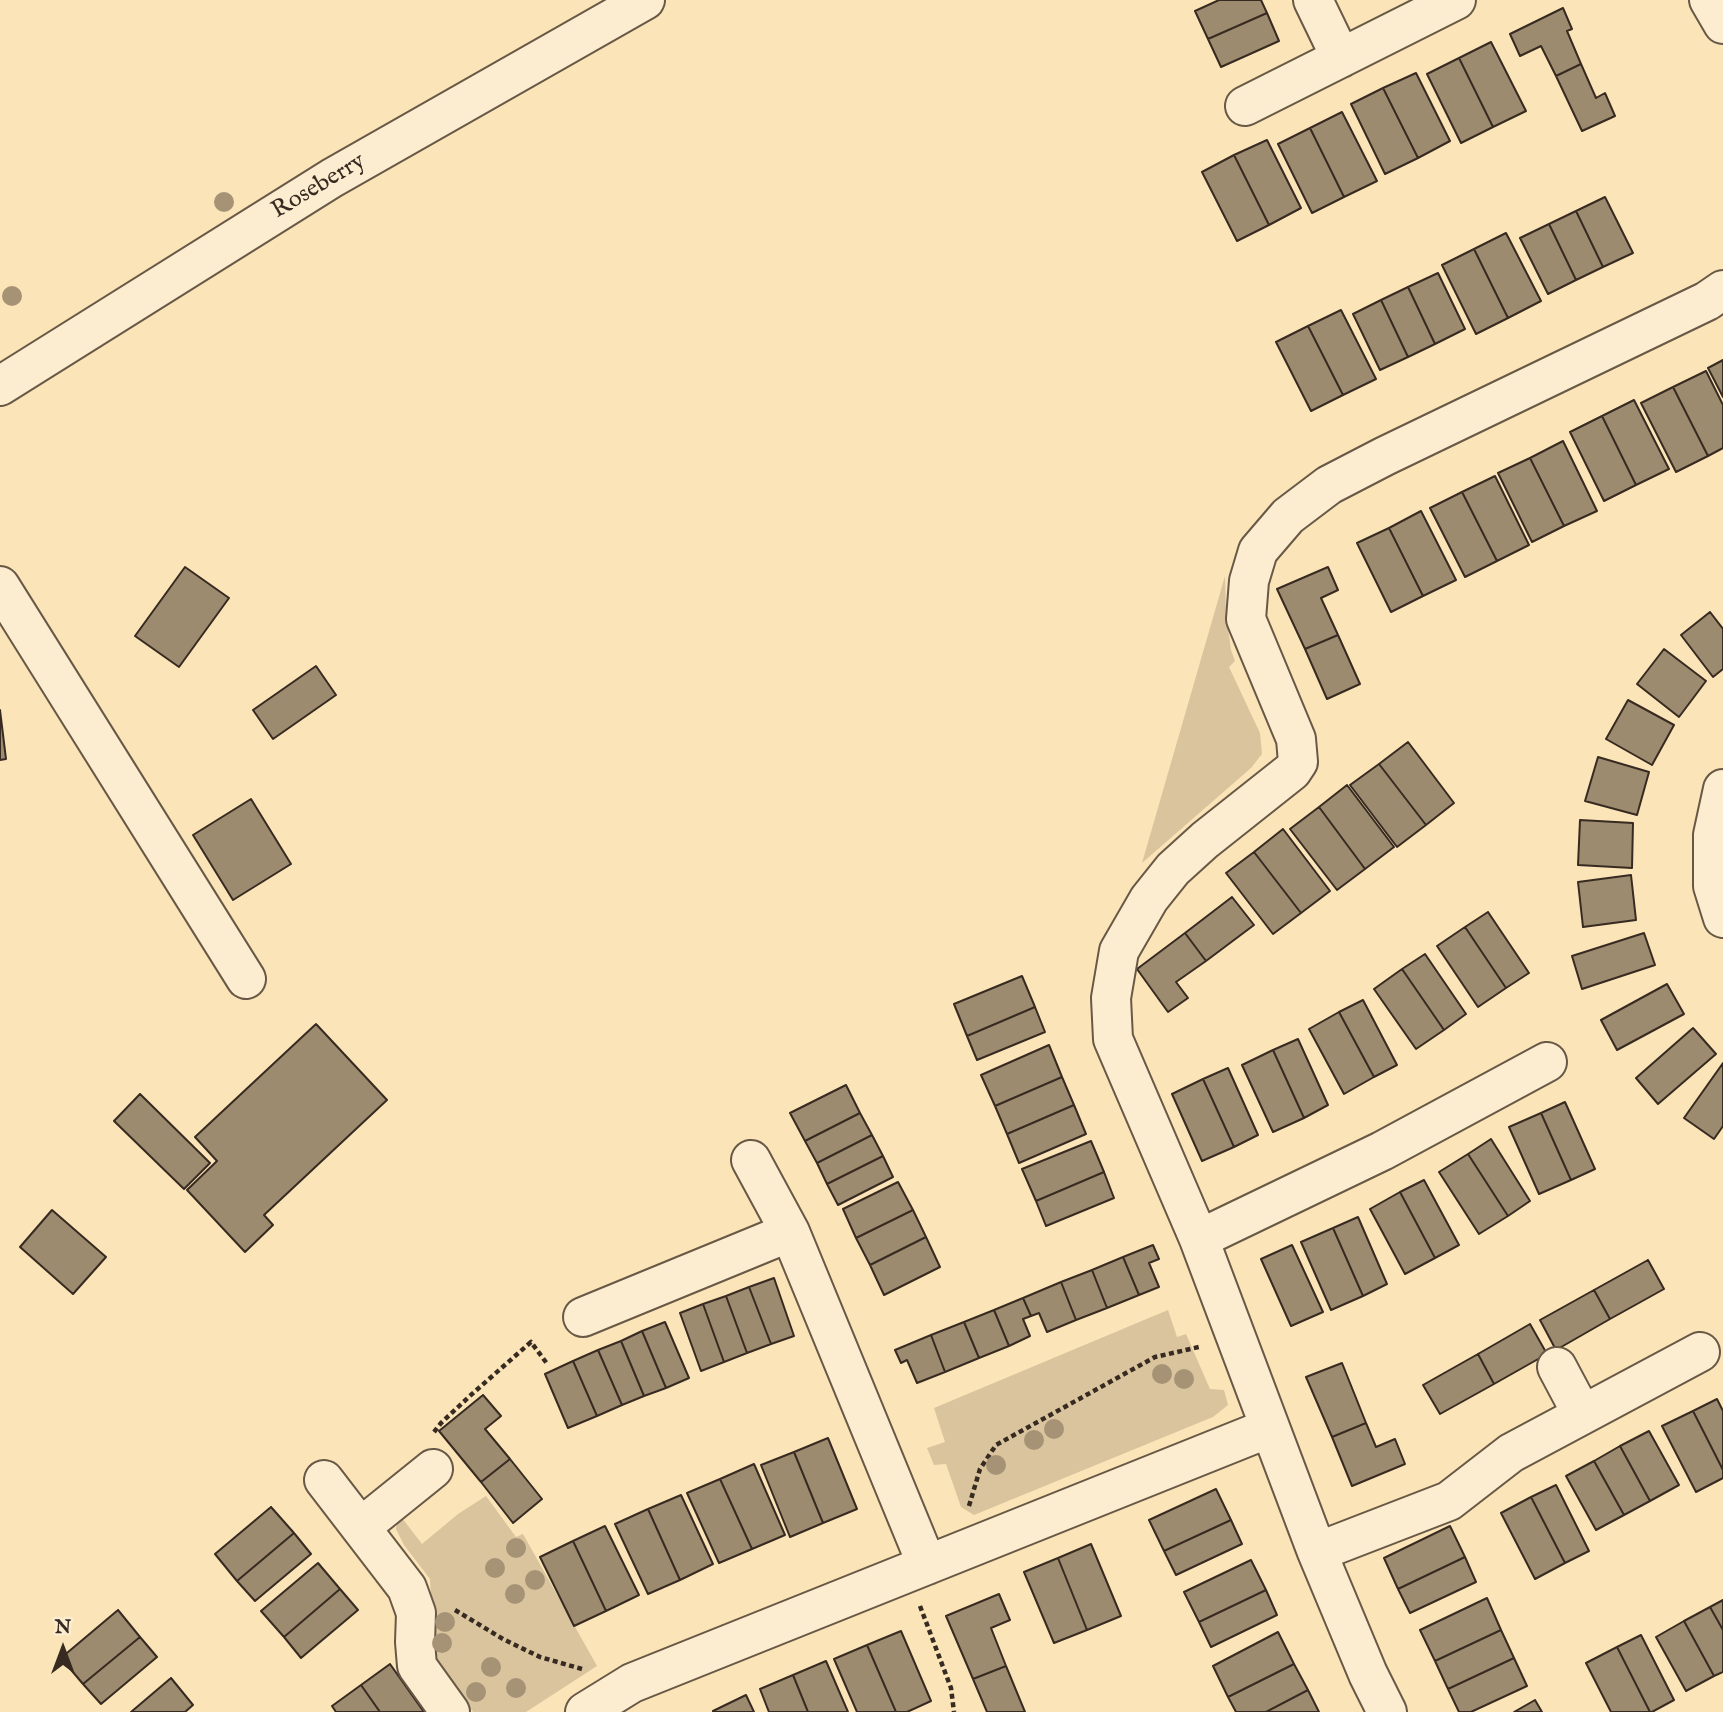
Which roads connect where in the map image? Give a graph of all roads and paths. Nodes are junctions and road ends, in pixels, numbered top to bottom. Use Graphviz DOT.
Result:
graph roads {
  1 [pos="645,0"];
  2 [pos="1313,0"];
  3 [pos="1455,0"];
  4 [pos="1709,0"];
  5 [pos="1723,24"];
  6 [pos="1341,58"];
  7 [pos="1245,106"];
  8 [pos="1723,290"];
  9 [pos="0,386"];
  10 [pos="0,586"];
  11 [pos="1723,789"];
  12 [pos="1723,918"];
  13 [pos="246,979"];
  14 [pos="1547,1062"];
  15 [pos="751,1160"];
  16 [pos="790,1232"];
  17 [pos="1199,1238"];
  18 [pos="583,1317"];
  19 [pos="1199,1348"];
  20 [pos="1700,1352"];
  21 [pos="548,1365"];
  22 [pos="1557,1367"];
  23 [pos="1581,1414"];
  24 [pos="1269,1428"];
  25 [pos="430,1456"];
  26 [pos="324,1480"];
  27 [pos="361,1527"];
  28 [pos="971,1547"];
  29 [pos="1317,1552"];
  30 [pos="922,1582"];
  31 [pos="451,1607"];
  32 [pos="597,1704"];
  33 [pos="450,1712"];
  34 [pos="954,1712"];
  35 [pos="1387,1712"];
  1 -- 9 [label="street, Roseberry"];
  2 -- 6 [label="street"];
  3 -- 6 [label="street"];
  4 -- 5 [label="street"];
  6 -- 7 [label="street"];
  8 -- 17 [label="street"];
  10 -- 13 [label="street"];
  11 -- 12 [label="street"];
  14 -- 17 [label="street"];
  15 -- 16 [label="street"];
  16 -- 18 [label="street"];
  16 -- 30 [label="street"];
  17 -- 24 [label="street"];
  19 -- 28 [label="path"];
  20 -- 23 [label="street"];
  21 -- 25 [label="path"];
  22 -- 23 [label="street"];
  23 -- 29 [label="street"];
  24 -- 28 [label="street"];
  24 -- 29 [label="street"];
  25 -- 27 [label="street"];
  26 -- 27 [label="street"];
  27 -- 33 [label="street"];
  28 -- 30 [label="street"];
  29 -- 35 [label="street"];
  30 -- 32 [label="street"];
  30 -- 34 [label="path"];
  31 -- 32 [label="path"];
}
